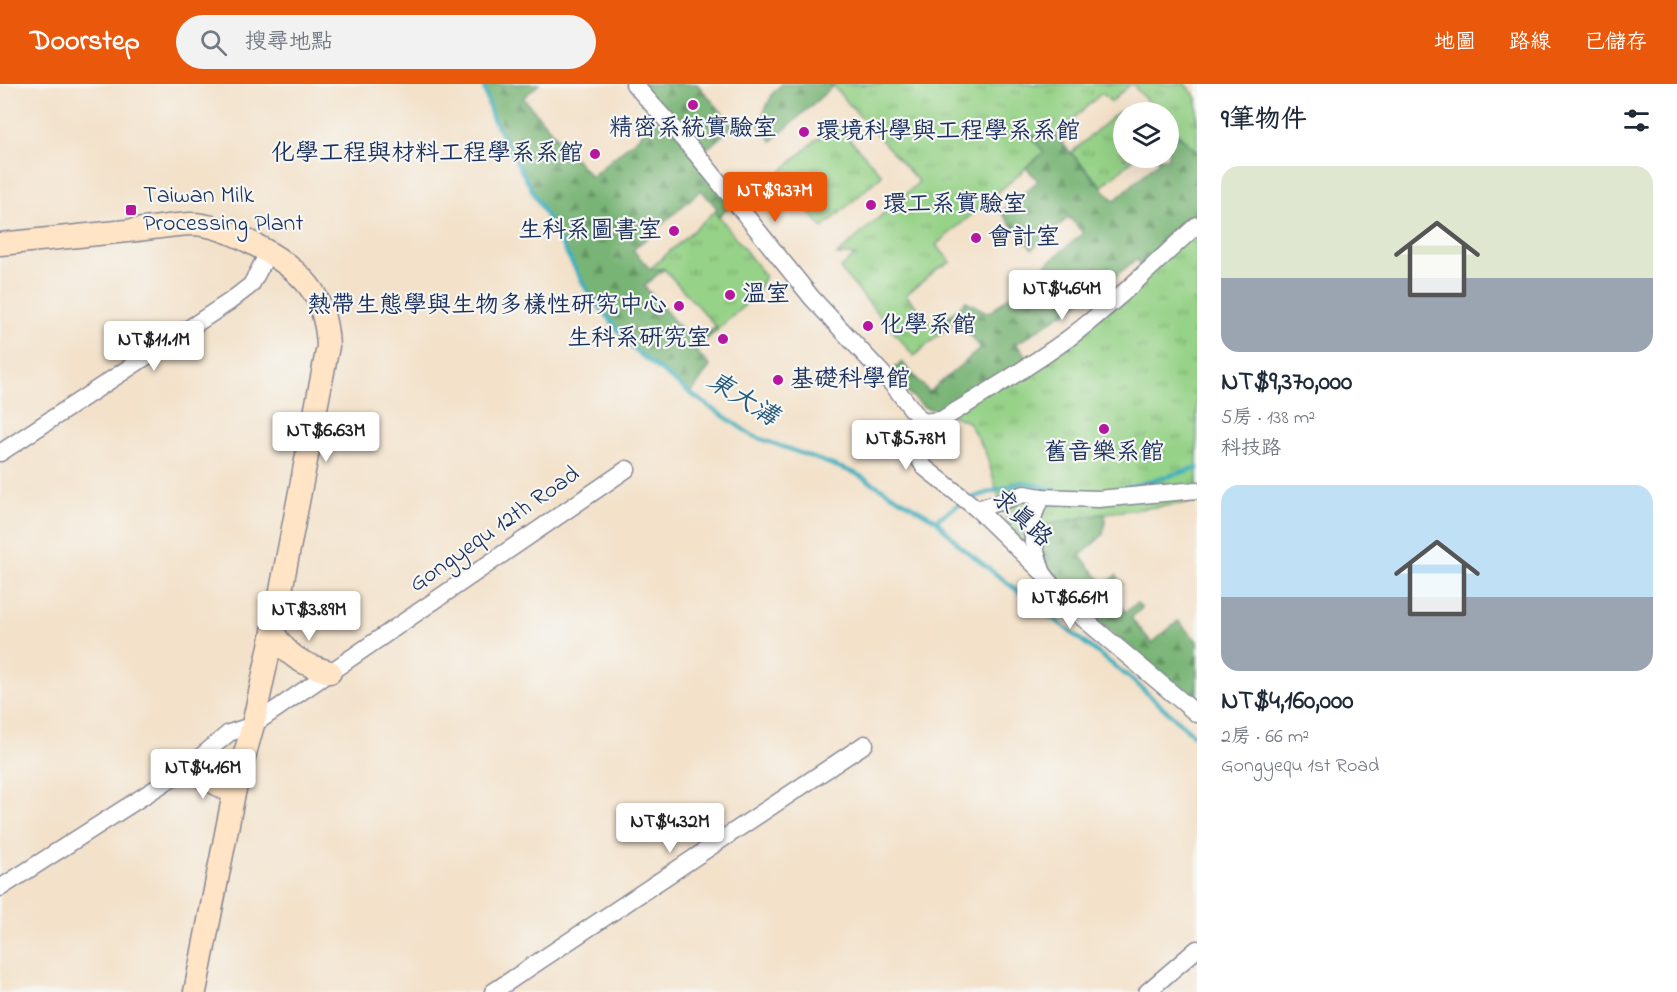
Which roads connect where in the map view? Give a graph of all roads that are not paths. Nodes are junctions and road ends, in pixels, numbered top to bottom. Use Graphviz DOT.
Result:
graph roads {
  1 [pos="634,84"];
  2 [pos="1197,225"];
  3 [pos="0,244"];
  4 [pos="268,253"];
  5 [pos="922,422"];
  6 [pos="0,453"];
  7 [pos="627,469"];
  8 [pos="1197,490"];
  9 [pos="1042,497"];
  10 [pos="976,509"];
  11 [pos="1043,573"];
  12 [pos="273,632"];
  13 [pos="330,672"];
  14 [pos="1197,714"];
  15 [pos="253,725"];
  16 [pos="865,744"];
  17 [pos="186,769"];
  18 [pos="234,793"];
  19 [pos="0,888"];
  20 [pos="1197,949"];
  21 [pos="195,992"];
  22 [pos="493,992"];
  23 [pos="1147,992"];
  1 -- 5 [label="street"];
  2 -- 5 [label="street"];
  3 -- 4 [label="street"];
  4 -- 6 [label="street"];
  4 -- 12 [label="street"];
  5 -- 10 [label="street, 求真路"];
  7 -- 13 [label="street, Gongyequ 12th Road"];
  8 -- 9 [label="street"];
  9 -- 10 [label="street"];
  9 -- 11 [label="street"];
  10 -- 11 [label="street, 求真路"];
  11 -- 14 [label="street, 求真路"];
  12 -- 13 [label="street"];
  12 -- 15 [label="street"];
  13 -- 15 [label="street, Gongyequ 12th Road"];
  15 -- 17 [label="street, Gongyequ 12th Road"];
  15 -- 18 [label="street"];
  16 -- 22 [label="street"];
  17 -- 18 [label="street"];
  17 -- 19 [label="street, Gongyequ 12th Road"];
  18 -- 21 [label="street"];
  20 -- 23 [label="street"];
}
